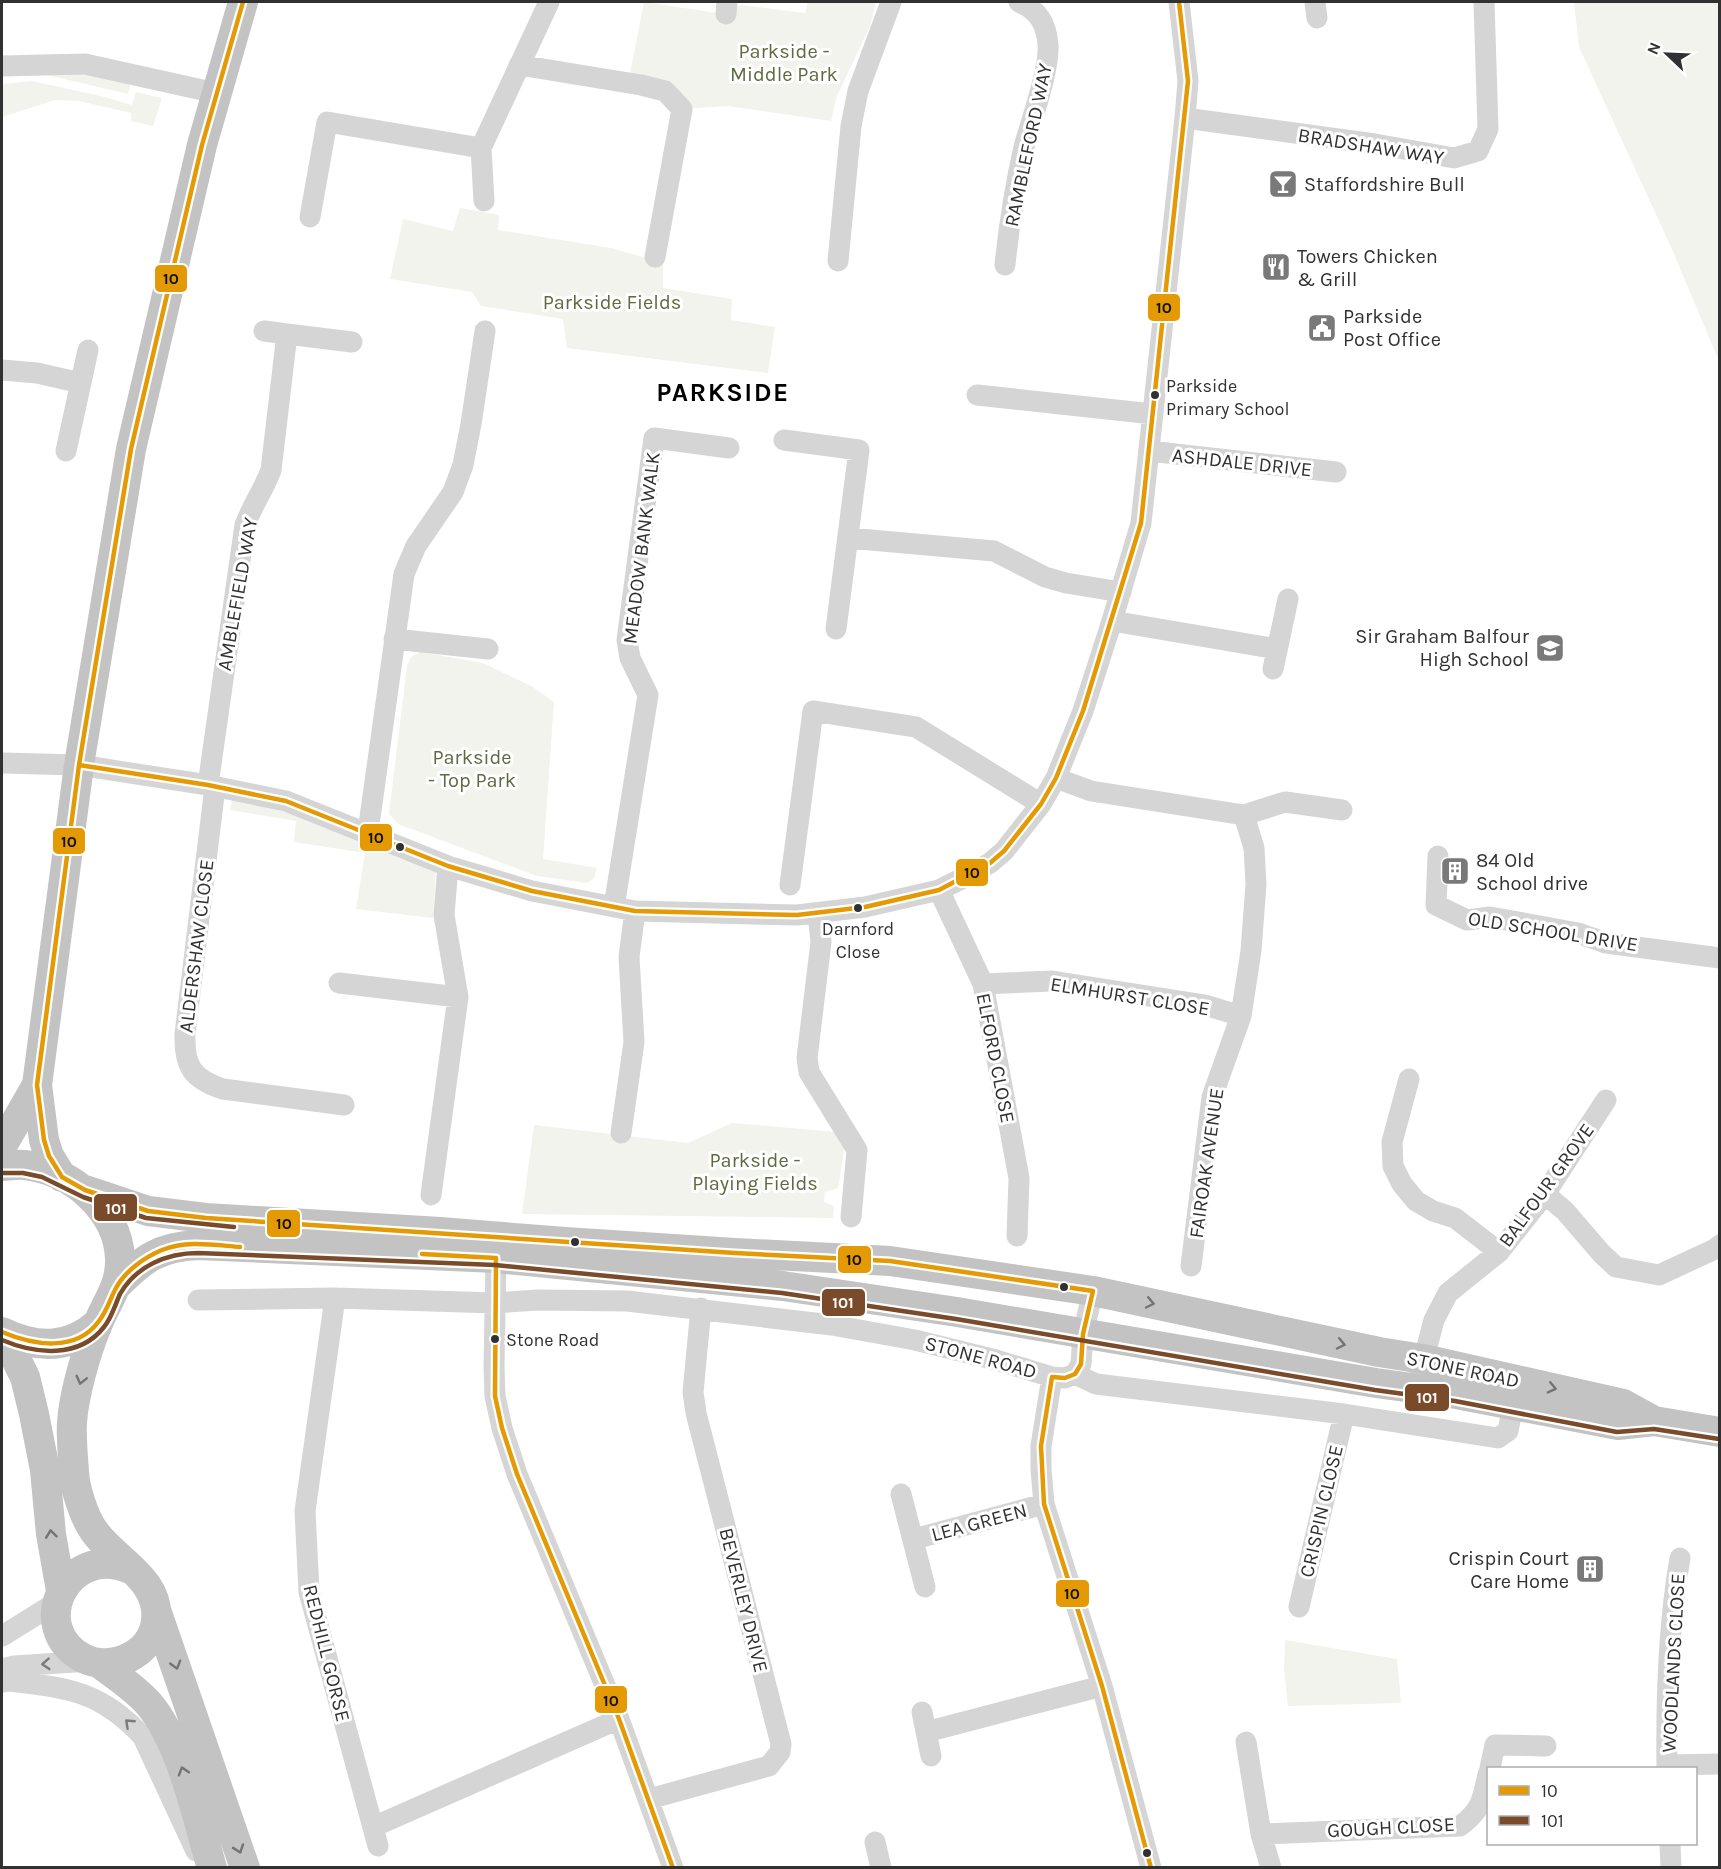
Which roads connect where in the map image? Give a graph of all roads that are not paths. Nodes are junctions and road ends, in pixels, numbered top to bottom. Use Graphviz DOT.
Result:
graph roads {
  1 [pos="243,2"];
  2 [pos="549,2"];
  3 [pos="891,2"];
  4 [pos="1019,2"];
  5 [pos="1179,2"];
  6 [pos="1484,2"];
  7 [pos="519,65"];
  8 [pos="2,66"];
  9 [pos="216,93"];
  10 [pos="1185,118"];
  11 [pos="481,148"];
  12 [pos="483,201"];
  13 [pos="310,217"];
  14 [pos="655,256"];
  15 [pos="838,261"];
  16 [pos="1005,265"];
  17 [pos="264,331"];
  18 [pos="485,331"];
  19 [pos="287,334"];
  20 [pos="352,342"];
  21 [pos="88,350"];
  22 [pos="2,370"];
  23 [pos="81,383"];
  24 [pos="977,395"];
  25 [pos="1153,414"];
  26 [pos="784,440"];
  27 [pos="729,448"];
  28 [pos="66,451"];
  29 [pos="1149,452"];
  30 [pos="1336,472"];
  31 [pos="848,538"];
  32 [pos="1121,592"];
  33 [pos="1288,599"];
  34 [pos="1112,621"];
  35 [pos="836,629"];
  36 [pos="394,639"];
  37 [pos="488,649"];
  38 [pos="2,763"];
  39 [pos="79,765"];
  40 [pos="1056,778"];
  41 [pos="212,786"];
  42 [pos="1041,804"];
  43 [pos="1342,810"];
  44 [pos="1244,815"];
  45 [pos="368,832"];
  46 [pos="1438,856"];
  47 [pos="448,866"];
  48 [pos="790,885"];
  49 [pos="939,890"];
  50 [pos="614,907"];
  51 [pos="635,911"];
  52 [pos="818,913"];
  53 [pos="1719,958"];
  54 [pos="339,983"];
  55 [pos="982,984"];
  56 [pos="458,997"];
  57 [pos="1241,1016"];
  58 [pos="1409,1079"];
  59 [pos="37,1085"];
  60 [pos="333,1097"];
  61 [pos="1606,1100"];
  62 [pos="621,1133"];
  63 [pos="2,1146"];
  64 [pos="2,1166"];
  65 [pos="74,1184"];
  66 [pos="1545,1194"];
  67 [pos="431,1195"];
  68 [pos="851,1217"];
  69 [pos="1017,1236"];
  70 [pos="1719,1245"];
  71 [pos="1499,1252"];
  72 [pos="496,1258"];
  73 [pos="1191,1266"];
  74 [pos="117,1285"];
  75 [pos="1093,1291"];
  76 [pos="335,1298"];
  77 [pos="198,1300"];
  78 [pos="495,1303"];
  79 [pos="701,1308"];
  80 [pos="97,1324"];
  81 [pos="2,1332"];
  82 [pos="1083,1334"];
  83 [pos="2,1337"];
  84 [pos="1423,1359"];
  85 [pos="1075,1374"];
  86 [pos="1052,1377"];
  87 [pos="1418,1388"];
  88 [pos="1513,1405"];
  89 [pos="1344,1414"];
  90 [pos="1654,1421"];
  91 [pos="1719,1432"];
  92 [pos="901,1494"];
  93 [pos="1044,1504"];
  94 [pos="914,1539"];
  95 [pos="1680,1558"];
  96 [pos="130,1569"];
  97 [pos="925,1587"];
  98 [pos="59,1597"];
  99 [pos="1299,1607"];
  100 [pos="156,1610"];
  101 [pos="2,1636"];
  102 [pos="95,1662"];
  103 [pos="2,1669"];
  104 [pos="2,1682"];
  105 [pos="1102,1686"];
  106 [pos="619,1719"];
  107 [pos="1246,1742"];
  108 [pos="1546,1746"];
  109 [pos="931,1756"];
  110 [pos="1719,1764"];
  111 [pos="1490,1767"];
  112 [pos="1667,1767"];
  113 [pos="1487,1779"];
  114 [pos="650,1799"];
  115 [pos="1261,1834"];
  116 [pos="875,1842"];
  117 [pos="1670,1845"];
  118 [pos="1148,1867"];
  119 [pos="204,1868"];
  120 [pos="212,1868"];
  121 [pos="245,1868"];
  122 [pos="673,1868"];
  123 [pos="881,1868"];
  124 [pos="1271,1868"];
  125 [pos="1671,1868"];
  1 -- 9 [label="highway"];
  2 -- 7 [label="street"];
  3 -- 15 [label="street"];
  4 -- 16 [label="street, RAMBLEFORD WAY"];
  5 -- 10 [label="street"];
  6 -- 10 [label="street, BRADSHAW WAY"];
  7 -- 11 [label="street"];
  7 -- 14 [label="street"];
  8 -- 9 [label="street"];
  9 -- 39 [label="highway"];
  10 -- 25 [label="street"];
  11 -- 12 [label="street"];
  11 -- 13 [label="street"];
  17 -- 19 [label="street"];
  18 -- 36 [label="street"];
  19 -- 20 [label="street"];
  19 -- 41 [label="street, AMBLEFIELD WAY"];
  21 -- 23 [label="street"];
  22 -- 23 [label="street"];
  23 -- 28 [label="street"];
  24 -- 25 [label="street"];
  25 -- 29 [label="street"];
  26 -- 31 [label="street"];
  27 -- 50 [label="street, MEADOW BANK WALK"];
  29 -- 30 [label="street, ASHDALE DRIVE"];
  29 -- 32 [label="street"];
  31 -- 32 [label="street"];
  31 -- 35 [label="street"];
  32 -- 34 [label="street"];
  33 -- 34 [label="street"];
  34 -- 40 [label="street"];
  36 -- 37 [label="street"];
  36 -- 45 [label="street"];
  38 -- 39 [label="street"];
  39 -- 41 [label="street"];
  39 -- 59 [label="highway"];
  40 -- 42 [label="street"];
  40 -- 44 [label="street"];
  41 -- 45 [label="street"];
  41 -- 60 [label="street, ALDERSHAW CLOSE"];
  42 -- 48 [label="street"];
  42 -- 49 [label="street"];
  43 -- 44 [label="street"];
  44 -- 57 [label="street, FAIROAK AVENUE"];
  45 -- 47 [label="street"];
  46 -- 53 [label="street, OLD SCHOOL DRIVE"];
  47 -- 50 [label="street"];
  47 -- 56 [label="street"];
  49 -- 52 [label="street"];
  49 -- 55 [label="street, ELFORD CLOSE"];
  50 -- 51 [label="street"];
  51 -- 52 [label="street"];
  51 -- 62 [label="street"];
  52 -- 68 [label="street"];
  54 -- 56 [label="street"];
  55 -- 57 [label="street, ELMHURST CLOSE"];
  55 -- 69 [label="street, ELFORD CLOSE"];
  56 -- 67 [label="street"];
  57 -- 73 [label="street, FAIROAK AVENUE"];
  58 -- 71 [label="street"];
  59 -- 63 [label="highway"];
  59 -- 65 [label="highway"];
  61 -- 66 [label="street, BALFOUR GROVE"];
  64 -- 65 [label="highway, STONE ROAD"];
  65 -- 74 [label="highway"];
  65 -- 75 [label="highway, STONE ROAD"];
  66 -- 70 [label="street"];
  66 -- 71 [label="street, BALFOUR GROVE"];
  71 -- 84 [label="street, BALFOUR GROVE"];
  72 -- 74 [label="highway, STONE ROAD"];
  72 -- 78 [label="street"];
  72 -- 82 [label="highway, STONE ROAD"];
  74 -- 80 [label="highway"];
  75 -- 82 [label="street"];
  75 -- 84 [label="highway, STONE ROAD, one-way"];
  76 -- 77 [label="street, STONE ROAD"];
  76 -- 78 [label="street, STONE ROAD"];
  76 -- 106 [label="street, REDHILL GORSE"];
  78 -- 79 [label="street, STONE ROAD"];
  78 -- 106 [label="street"];
  79 -- 86 [label="street, STONE ROAD"];
  79 -- 114 [label="street, BEVERLEY DRIVE"];
  80 -- 81 [label="highway"];
  80 -- 96 [label="highway, one-way"];
  82 -- 85 [label="street"];
  82 -- 87 [label="highway, STONE ROAD"];
  98 -- 83 [label="highway, one-way"];
  84 -- 87 [label="street, BALFOUR GROVE"];
  84 -- 90 [label="highway, STONE ROAD, one-way"];
  85 -- 86 [label="street, STONE ROAD"];
  85 -- 89 [label="street"];
  86 -- 93 [label="street"];
  87 -- 88 [label="highway, STONE ROAD"];
  88 -- 89 [label="street"];
  88 -- 90 [label="highway, STONE ROAD"];
  89 -- 99 [label="street, CRISPIN CLOSE"];
  90 -- 91 [label="highway, STONE ROAD"];
  92 -- 94 [label="street, LEA GREEN"];
  93 -- 94 [label="street, LEA GREEN"];
  93 -- 105 [label="street"];
  94 -- 97 [label="street, LEA GREEN"];
  95 -- 112 [label="street, WOODLANDS CLOSE"];
  96 -- 98 [label="highway"];
  96 -- 100 [label="highway"];
  98 -- 101 [label="street"];
  98 -- 102 [label="highway"];
  100 -- 102 [label="highway"];
  100 -- 121 [label="highway, one-way"];
  102 -- 103 [label="street, one-way"];
  120 -- 102 [label="highway, one-way"];
  119 -- 104 [label="street, one-way"];
  105 -- 109 [label="street"];
  105 -- 118 [label="street"];
  106 -- 114 [label="street"];
  107 -- 115 [label="street"];
  108 -- 111 [label="street"];
  110 -- 112 [label="street"];
  113 -- 115 [label="street, GOUGH CLOSE"];
  114 -- 122 [label="street"];
  115 -- 124 [label="street"];
  116 -- 123 [label="street"];
  117 -- 125 [label="street"];
}
